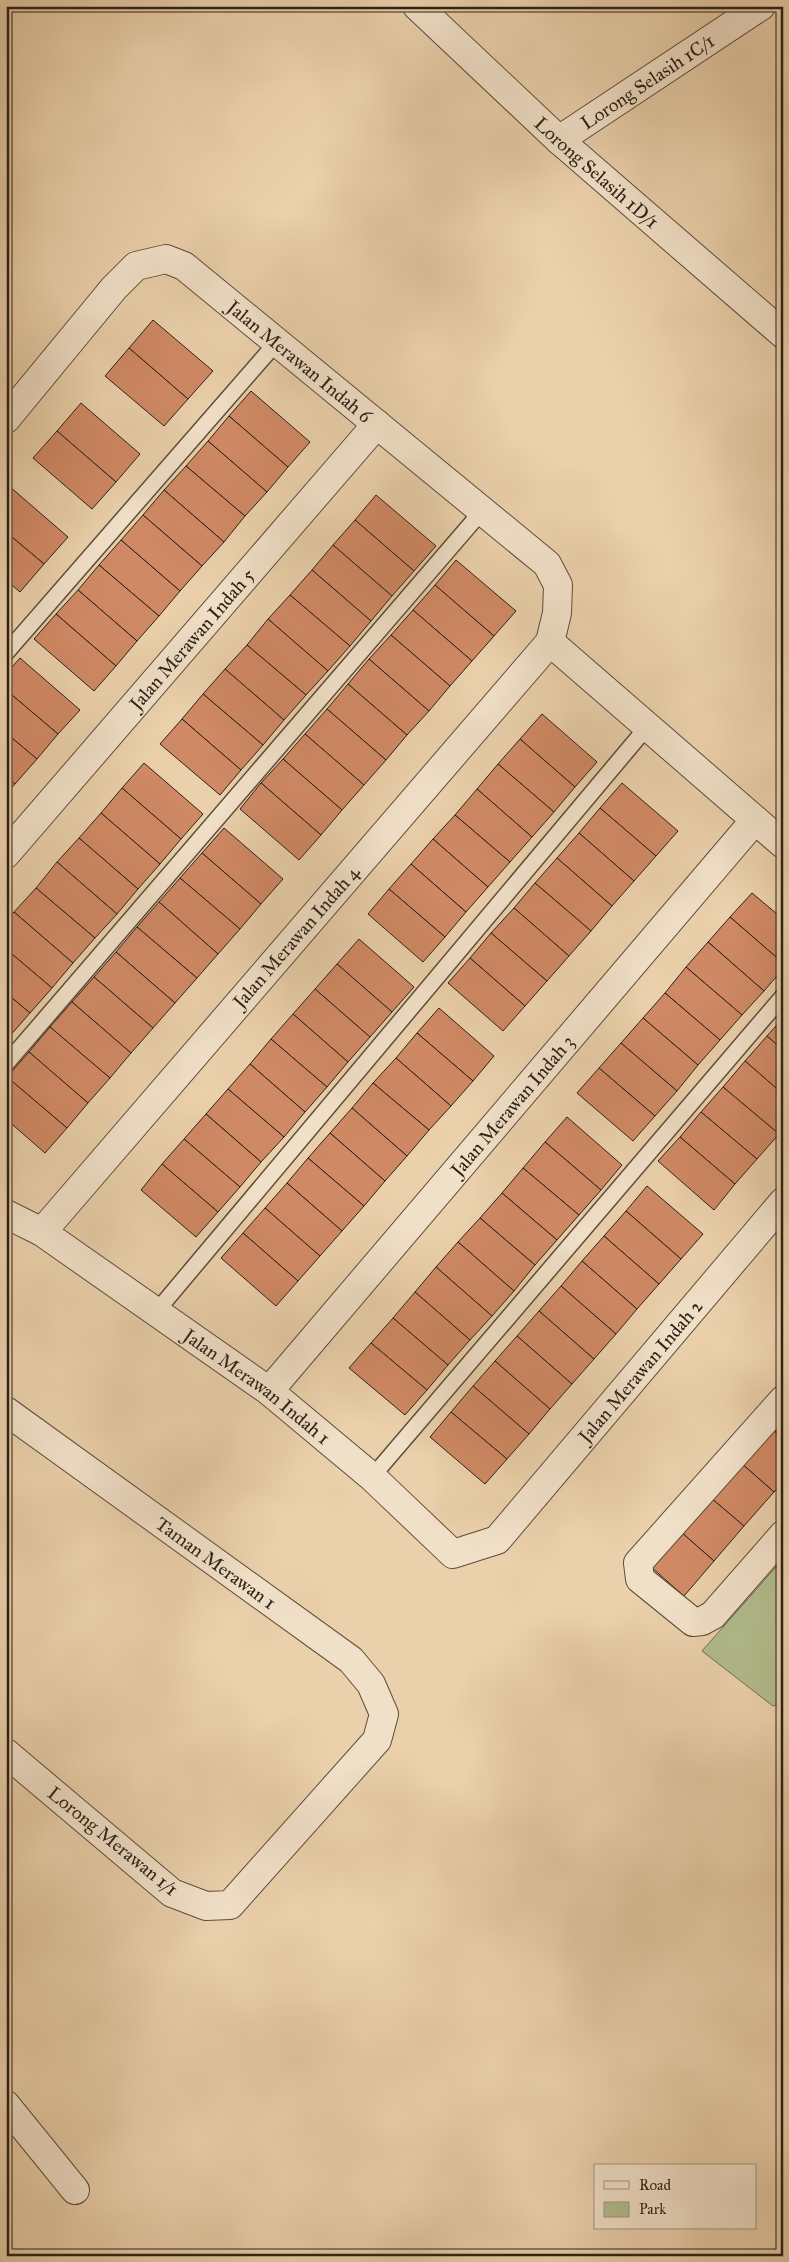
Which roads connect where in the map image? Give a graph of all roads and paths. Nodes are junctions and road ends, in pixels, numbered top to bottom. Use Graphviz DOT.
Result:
graph roads {
  1 [pos="417,6"];
  2 [pos="761,6"];
  3 [pos="559,140"];
  4 [pos="783,334"];
  5 [pos="277,342"];
  6 [pos="6,419"];
  7 [pos="377,424"];
  8 [pos="482,511"];
  9 [pos="550,642"];
  10 [pos="6,653"];
  11 [pos="647,727"];
  12 [pos="755,820"];
  13 [pos="783,844"];
  14 [pos="6,854"];
  15 [pos="783,996"];
  16 [pos="6,1064"];
  17 [pos="783,1202"];
  18 [pos="6,1214"];
  19 [pos="42,1232"];
  20 [pos="156,1312"];
  21 [pos="269,1391"];
  22 [pos="783,1400"];
  23 [pos="6,1411"];
  24 [pos="372,1477"];
  25 [pos="783,1535"];
  26 [pos="497,1540"];
  27 [pos="6,1753"];
  28 [pos="230,1905"];
  29 [pos="6,2105"];
  30 [pos="75,2190"];
  1 -- 3 [label="street, Lorong Selasih 1D/1"];
  2 -- 3 [label="street, Lorong Selasih 1C/1"];
  3 -- 4 [label="street, Lorong Selasih 1D/1"];
  5 -- 6 [label="street, Jalan Merawan Indah 6"];
  5 -- 7 [label="street, Jalan Merawan Indah 6"];
  5 -- 10 [label="lane"];
  7 -- 8 [label="street, Jalan Merawan Indah 6"];
  7 -- 14 [label="street, Jalan Merawan Indah 5"];
  8 -- 9 [label="street, Jalan Merawan Indah 6"];
  8 -- 16 [label="lane"];
  9 -- 11 [label="street"];
  9 -- 19 [label="street, Jalan Merawan Indah 4"];
  11 -- 12 [label="street"];
  11 -- 20 [label="lane"];
  12 -- 13 [label="street"];
  12 -- 21 [label="street, Jalan Merawan Indah 3"];
  15 -- 24 [label="lane"];
  17 -- 26 [label="street, Jalan Merawan Indah 2"];
  18 -- 19 [label="street, Jalan Merawan Indah 1"];
  19 -- 20 [label="street, Jalan Merawan Indah 1"];
  20 -- 21 [label="street, Jalan Merawan Indah 1"];
  21 -- 24 [label="street, Jalan Merawan Indah 1"];
  22 -- 25 [label="street"];
  23 -- 28 [label="street, Taman Merawan 1"];
  24 -- 26 [label="street, Jalan Merawan Indah 1"];
  27 -- 28 [label="street, Lorong Merawan 1/1"];
  29 -- 30 [label="street"];
}
